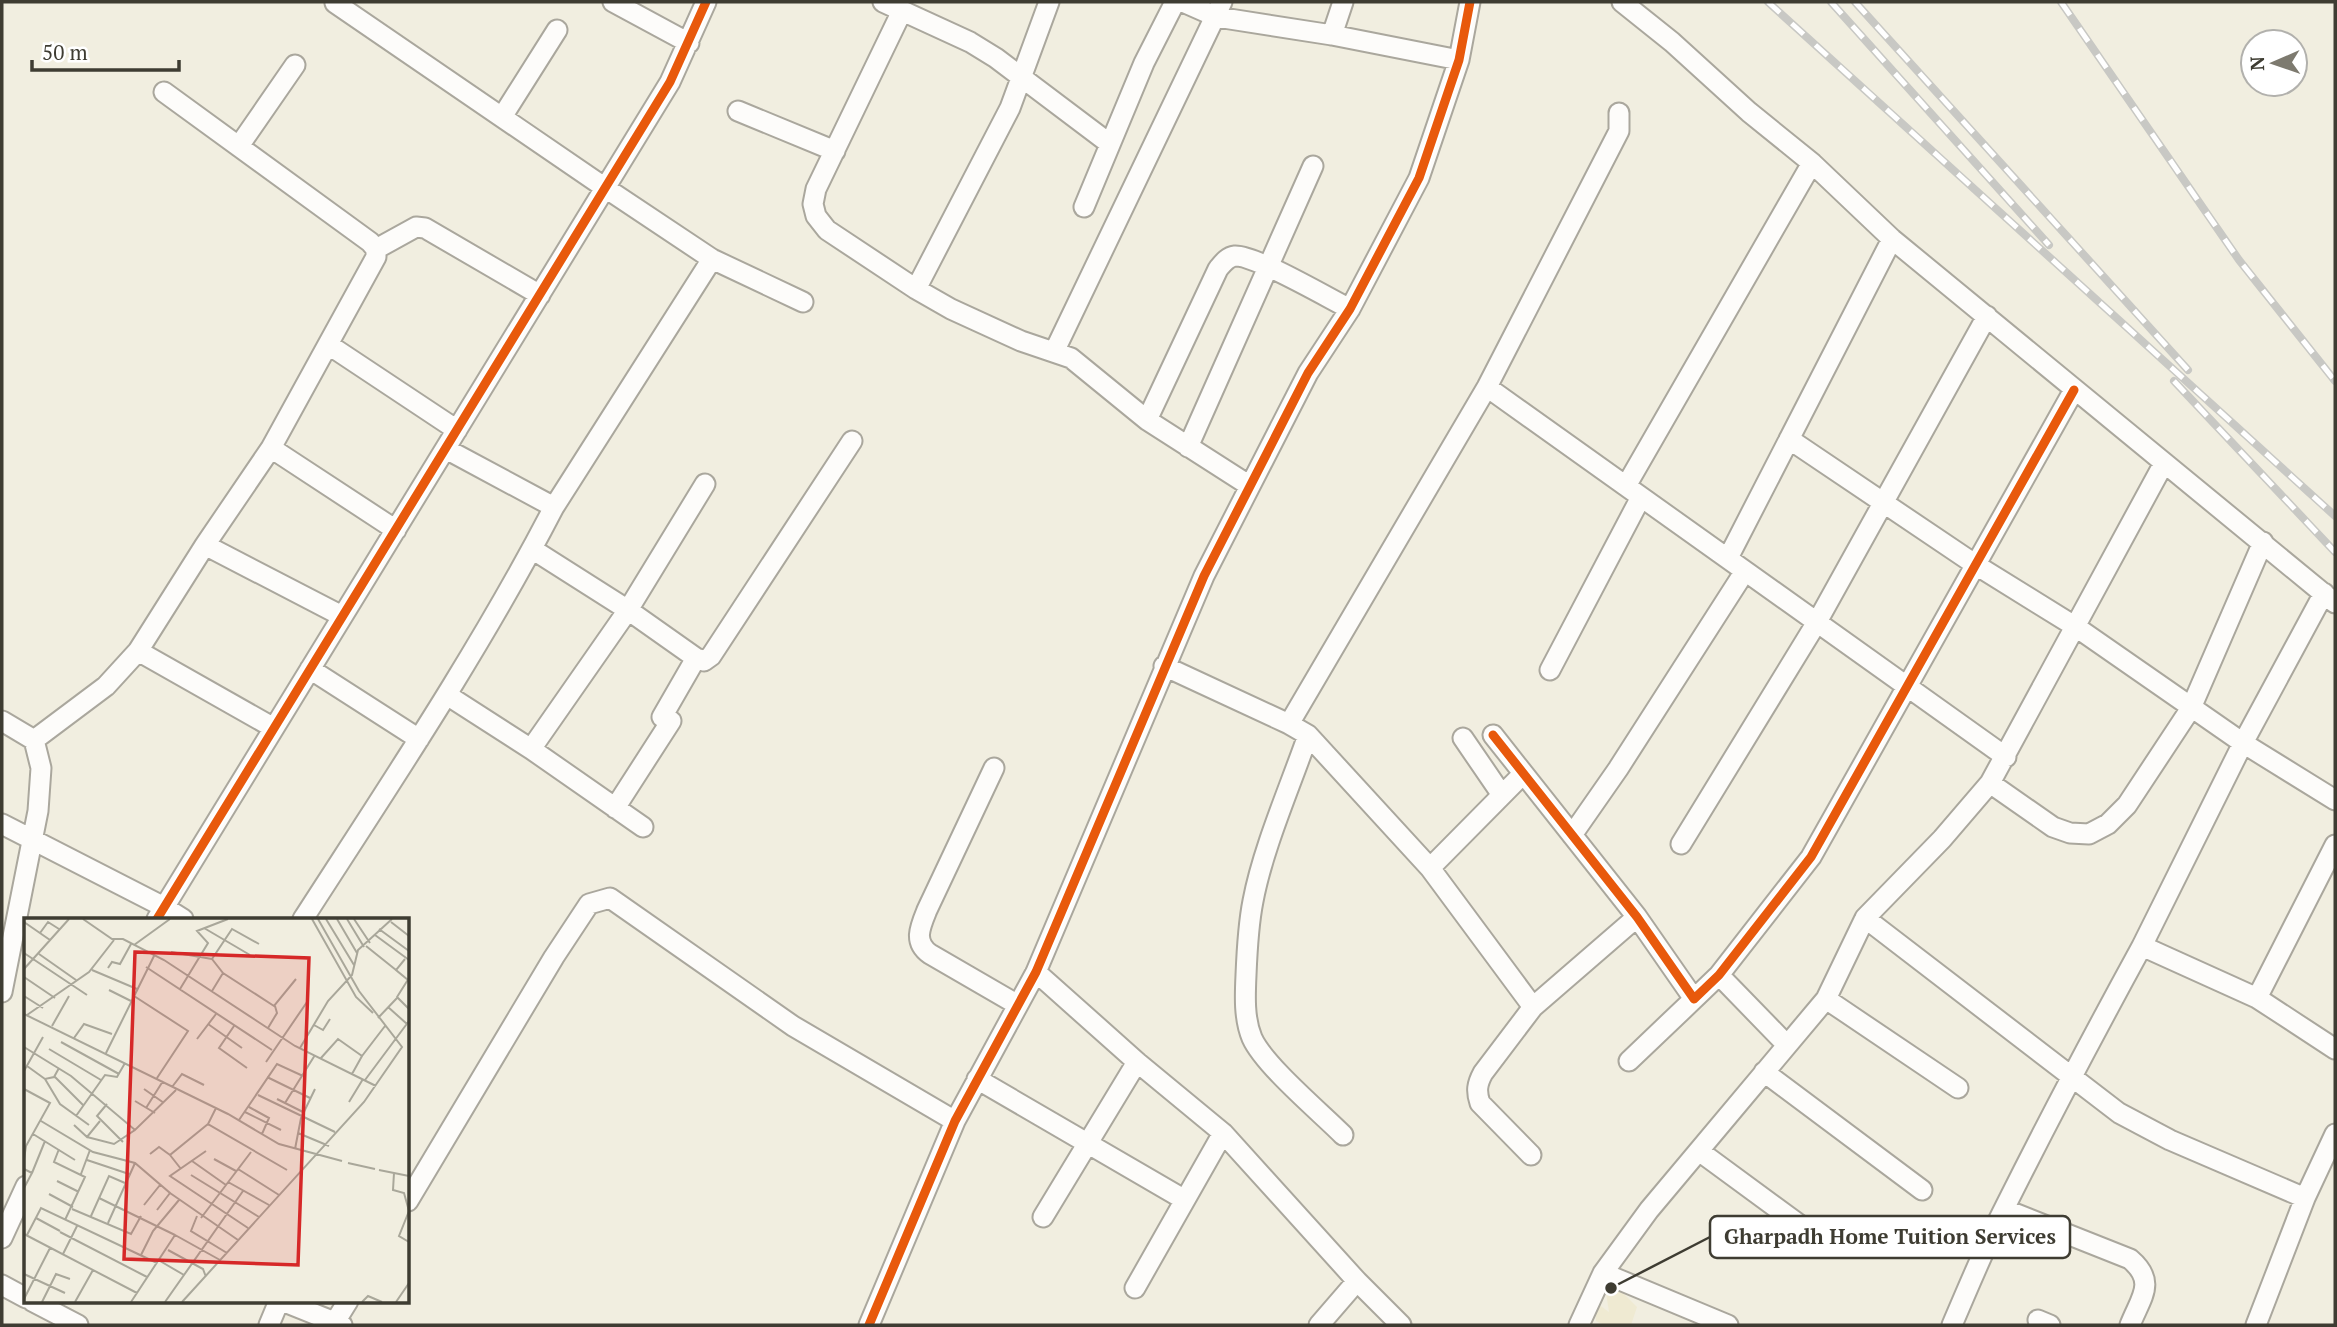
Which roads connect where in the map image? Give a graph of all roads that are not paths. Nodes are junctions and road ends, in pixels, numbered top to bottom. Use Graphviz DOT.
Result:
graph roads {
  1 [pos="613,2"];
  2 [pos="706,2"];
  3 [pos="883,2"];
  4 [pos="1049,2"];
  5 [pos="1175,2"];
  6 [pos="1183,2"];
  7 [pos="1343,2"];
  8 [pos="1471,2"];
  9 [pos="1622,2"];
  10 [pos="335,3"];
  11 [pos="1220,9"];
  12 [pos="902,11"];
  13 [pos="557,30"];
  14 [pos="1332,35"];
  15 [pos="689,43"];
  16 [pos="1459,60"];
  17 [pos="295,65"];
  18 [pos="1021,79"];
  19 [pos="164,92"];
  20 [pos="738,111"];
  21 [pos="1619,113"];
  22 [pos="502,117"];
  23 [pos="1110,144"];
  24 [pos="239,146"];
  25 [pos="835,151"];
  26 [pos="1812,163"];
  27 [pos="1313,166"];
  28 [pos="604,187"];
  29 [pos="1084,207"];
  30 [pos="1892,239"];
  31 [pos="376,249"];
  32 [pos="712,259"];
  33 [pos="1267,266"];
  34 [pos="916,289"];
  35 [pos="540,295"];
  36 [pos="803,302"];
  37 [pos="1350,309"];
  38 [pos="1987,316"];
  39 [pos="329,345"];
  40 [pos="1055,350"];
  41 [pos="1487,387"];
  42 [pos="2074,390"];
  43 [pos="1147,420"];
  44 [pos="457,430"];
  45 [pos="1789,439"];
  46 [pos="852,441"];
  47 [pos="1188,447"];
  48 [pos="271,448"];
  49 [pos="446,449"];
  50 [pos="2164,463"];
  51 [pos="705,484"];
  52 [pos="1250,486"];
  53 [pos="1634,491"];
  54 [pos="1883,502"];
  55 [pos="554,507"];
  56 [pos="396,530"];
  57 [pos="2263,542"];
  58 [pos="205,545"];
  59 [pos="532,549"];
  60 [pos="1728,558"];
  61 [pos="1976,565"];
  62 [pos="1745,571"];
  63 [pos="2330,598"];
  64 [pos="628,610"];
  65 [pos="342,616"];
  66 [pos="1817,622"];
  67 [pos="2076,627"];
  68 [pos="138,650"];
  69 [pos="696,658"];
  70 [pos="1164,666"];
  71 [pos="310,669"];
  72 [pos="1550,670"];
  73 [pos="1908,687"];
  74 [pos="447,695"];
  75 [pos="2191,708"];
  76 [pos="2,721"];
  77 [pos="1289,724"];
  78 [pos="274,728"];
  79 [pos="1308,735"];
  80 [pos="1493,736"];
  81 [pos="1463,738"];
  82 [pos="419,739"];
  83 [pos="34,740"];
  84 [pos="2243,743"];
  85 [pos="531,749"];
  86 [pos="2006,757"];
  87 [pos="994,768"];
  88 [pos="1523,774"];
  89 [pos="1990,783"];
  90 [pos="1502,795"];
  91 [pos="2335,800"];
  92 [pos="615,808"];
  93 [pos="2,824"];
  94 [pos="643,827"];
  95 [pos="1572,835"];
  96 [pos="32,841"];
  97 [pos="1681,844"];
  98 [pos="2335,845"];
  99 [pos="1430,868"];
  100 [pos="161,913"];
  101 [pos="1637,917"];
  102 [pos="179,918"];
  103 [pos="304,918"];
  104 [pos="1865,918"];
  105 [pos="2142,946"];
  106 [pos="1036,972"];
  107 [pos="1719,975"];
  108 [pos="2,992"];
  109 [pos="2257,998"];
  110 [pos="1694,999"];
  111 [pos="1826,999"];
  112 [pos="1018,1005"];
  113 [pos="1533,1007"];
  114 [pos="1787,1045"];
  115 [pos="2335,1049"];
  116 [pos="1629,1061"];
  117 [pos="1137,1062"];
  118 [pos="1764,1072"];
  119 [pos="2070,1077"];
  120 [pos="977,1079"];
  121 [pos="1958,1088"];
  122 [pos="955,1121"];
  123 [pos="1223,1133"];
  124 [pos="2335,1134"];
  125 [pos="1343,1135"];
  126 [pos="1089,1142"];
  127 [pos="1699,1151"];
  128 [pos="1531,1155"];
  129 [pos="24,1190"];
  130 [pos="1922,1190"];
  131 [pos="410,1198"];
  132 [pos="2305,1198"];
  133 [pos="1185,1200"];
  134 [pos="2004,1209"];
  135 [pos="1043,1217"];
  136 [pos="2,1238"];
  137 [pos="1823,1242"];
  138 [pos="1603,1273"];
  139 [pos="1357,1281"];
  140 [pos="2,1285"];
  141 [pos="1135,1288"];
  142 [pos="24,1297"];
  143 [pos="34,1302"];
  144 [pos="280,1302"];
  145 [pos="283,1302"];
  146 [pos="348,1302"];
  147 [pos="1689,1318"];
  148 [pos="338,1324"];
  149 [pos="78,1325"];
  150 [pos="269,1325"];
  151 [pos="869,1325"];
  152 [pos="1319,1325"];
  153 [pos="1401,1325"];
  154 [pos="1579,1325"];
  155 [pos="1728,1325"];
  156 [pos="1952,1325"];
  157 [pos="2130,1325"];
  158 [pos="2256,1325"];
  1 -- 15 [label="street"];
  2 -- 15 [label="street"];
  3 -- 12 [label="street"];
  4 -- 18 [label="street"];
  5 -- 23 [label="street"];
  6 -- 11 [label="street"];
  7 -- 14 [label="street"];
  8 -- 16 [label="street"];
  9 -- 26 [label="street"];
  10 -- 22 [label="street"];
  11 -- 14 [label="street"];
  11 -- 40 [label="street"];
  12 -- 18 [label="street"];
  12 -- 25 [label="street"];
  13 -- 22 [label="street"];
  14 -- 16 [label="street"];
  15 -- 28 [label="street"];
  16 -- 37 [label="street"];
  17 -- 24 [label="street"];
  18 -- 23 [label="street"];
  18 -- 34 [label="street"];
  19 -- 24 [label="street"];
  20 -- 25 [label="street"];
  21 -- 41 [label="street"];
  22 -- 28 [label="street"];
  23 -- 29 [label="street"];
  24 -- 31 [label="street"];
  25 -- 34 [label="street"];
  26 -- 30 [label="street"];
  26 -- 53 [label="street"];
  27 -- 33 [label="street"];
  28 -- 32 [label="street"];
  28 -- 35 [label="street"];
  30 -- 38 [label="street"];
  30 -- 45 [label="street"];
  31 -- 35 [label="street"];
  31 -- 39 [label="street"];
  32 -- 36 [label="street"];
  32 -- 55 [label="street"];
  33 -- 37 [label="street"];
  33 -- 43 [label="street"];
  33 -- 47 [label="street"];
  34 -- 40 [label="street"];
  35 -- 44 [label="street"];
  37 -- 52 [label="street"];
  38 -- 42 [label="street"];
  38 -- 54 [label="street"];
  39 -- 44 [label="street"];
  39 -- 48 [label="street"];
  40 -- 43 [label="street"];
  41 -- 53 [label="street"];
  41 -- 77 [label="street"];
  42 -- 50 [label="street"];
  42 -- 61 [label="street"];
  43 -- 47 [label="street"];
  44 -- 49 [label="street"];
  45 -- 54 [label="street"];
  45 -- 60 [label="street"];
  46 -- 69 [label="street"];
  47 -- 52 [label="street"];
  48 -- 56 [label="street"];
  48 -- 58 [label="street"];
  49 -- 55 [label="street"];
  49 -- 56 [label="street"];
  50 -- 57 [label="street"];
  50 -- 67 [label="street"];
  51 -- 64 [label="street"];
  52 -- 70 [label="street"];
  53 -- 60 [label="street"];
  53 -- 72 [label="street"];
  54 -- 61 [label="street"];
  54 -- 66 [label="street"];
  55 -- 59 [label="street"];
  56 -- 65 [label="street"];
  57 -- 63 [label="street"];
  57 -- 75 [label="street"];
  58 -- 65 [label="street"];
  58 -- 68 [label="street"];
  59 -- 64 [label="street"];
  59 -- 74 [label="street"];
  60 -- 62 [label="street"];
  61 -- 67 [label="street"];
  61 -- 73 [label="street"];
  62 -- 66 [label="street"];
  62 -- 95 [label="street"];
  63 -- 84 [label="street"];
  64 -- 69 [label="street"];
  64 -- 85 [label="street"];
  65 -- 71 [label="street"];
  66 -- 73 [label="street"];
  66 -- 97 [label="street"];
  67 -- 75 [label="street"];
  67 -- 86 [label="street"];
  68 -- 78 [label="street"];
  68 -- 83 [label="street"];
  69 -- 92 [label="street"];
  70 -- 77 [label="street"];
  70 -- 106 [label="street"];
  71 -- 78 [label="street"];
  71 -- 82 [label="street"];
  73 -- 86 [label="street"];
  73 -- 107 [label="street"];
  74 -- 82 [label="street"];
  74 -- 85 [label="street"];
  75 -- 84 [label="street"];
  75 -- 89 [label="street"];
  76 -- 83 [label="street"];
  77 -- 79 [label="street"];
  78 -- 100 [label="street"];
  79 -- 99 [label="street"];
  79 -- 125 [label="street"];
  80 -- 88 [label="street"];
  81 -- 90 [label="street"];
  82 -- 103 [label="street"];
  83 -- 96 [label="street"];
  84 -- 91 [label="street"];
  84 -- 105 [label="street"];
  85 -- 92 [label="street"];
  86 -- 89 [label="street"];
  87 -- 112 [label="street"];
  88 -- 90 [label="street"];
  88 -- 95 [label="street"];
  89 -- 104 [label="street"];
  90 -- 99 [label="street"];
  92 -- 94 [label="street"];
  93 -- 96 [label="street"];
  95 -- 101 [label="street"];
  96 -- 100 [label="street"];
  96 -- 108 [label="street"];
  98 -- 109 [label="street"];
  99 -- 113 [label="street"];
  100 -- 102 [label="street"];
  101 -- 110 [label="street"];
  101 -- 113 [label="street"];
  104 -- 111 [label="street"];
  104 -- 119 [label="street"];
  105 -- 109 [label="street"];
  105 -- 119 [label="street"];
  106 -- 112 [label="street"];
  106 -- 117 [label="street"];
  107 -- 110 [label="street"];
  107 -- 114 [label="street"];
  109 -- 115 [label="street"];
  110 -- 116 [label="street"];
  111 -- 114 [label="street"];
  111 -- 121 [label="street"];
  112 -- 120 [label="street"];
  113 -- 128 [label="street"];
  114 -- 118 [label="street"];
  117 -- 123 [label="street"];
  117 -- 126 [label="street"];
  118 -- 127 [label="street"];
  118 -- 130 [label="street"];
  119 -- 132 [label="street"];
  119 -- 134 [label="street"];
  120 -- 122 [label="street"];
  120 -- 126 [label="street"];
  122 -- 131 [label="street"];
  122 -- 151 [label="street"];
  123 -- 133 [label="street"];
  123 -- 139 [label="street"];
  124 -- 132 [label="street"];
  126 -- 133 [label="street"];
  126 -- 135 [label="street"];
  127 -- 137 [label="street"];
  127 -- 138 [label="street"];
  129 -- 136 [label="street"];
  132 -- 158 [label="street"];
  133 -- 141 [label="street"];
  134 -- 156 [label="street"];
  134 -- 157 [label="street"];
  138 -- 147 [label="street"];
  138 -- 154 [label="street"];
  139 -- 152 [label="street"];
  139 -- 153 [label="street"];
  140 -- 142 [label="street"];
  143 -- 149 [label="street"];
  144 -- 150 [label="street"];
  145 -- 148 [label="street"];
  146 -- 148 [label="street"];
  147 -- 155 [label="street"];
}
